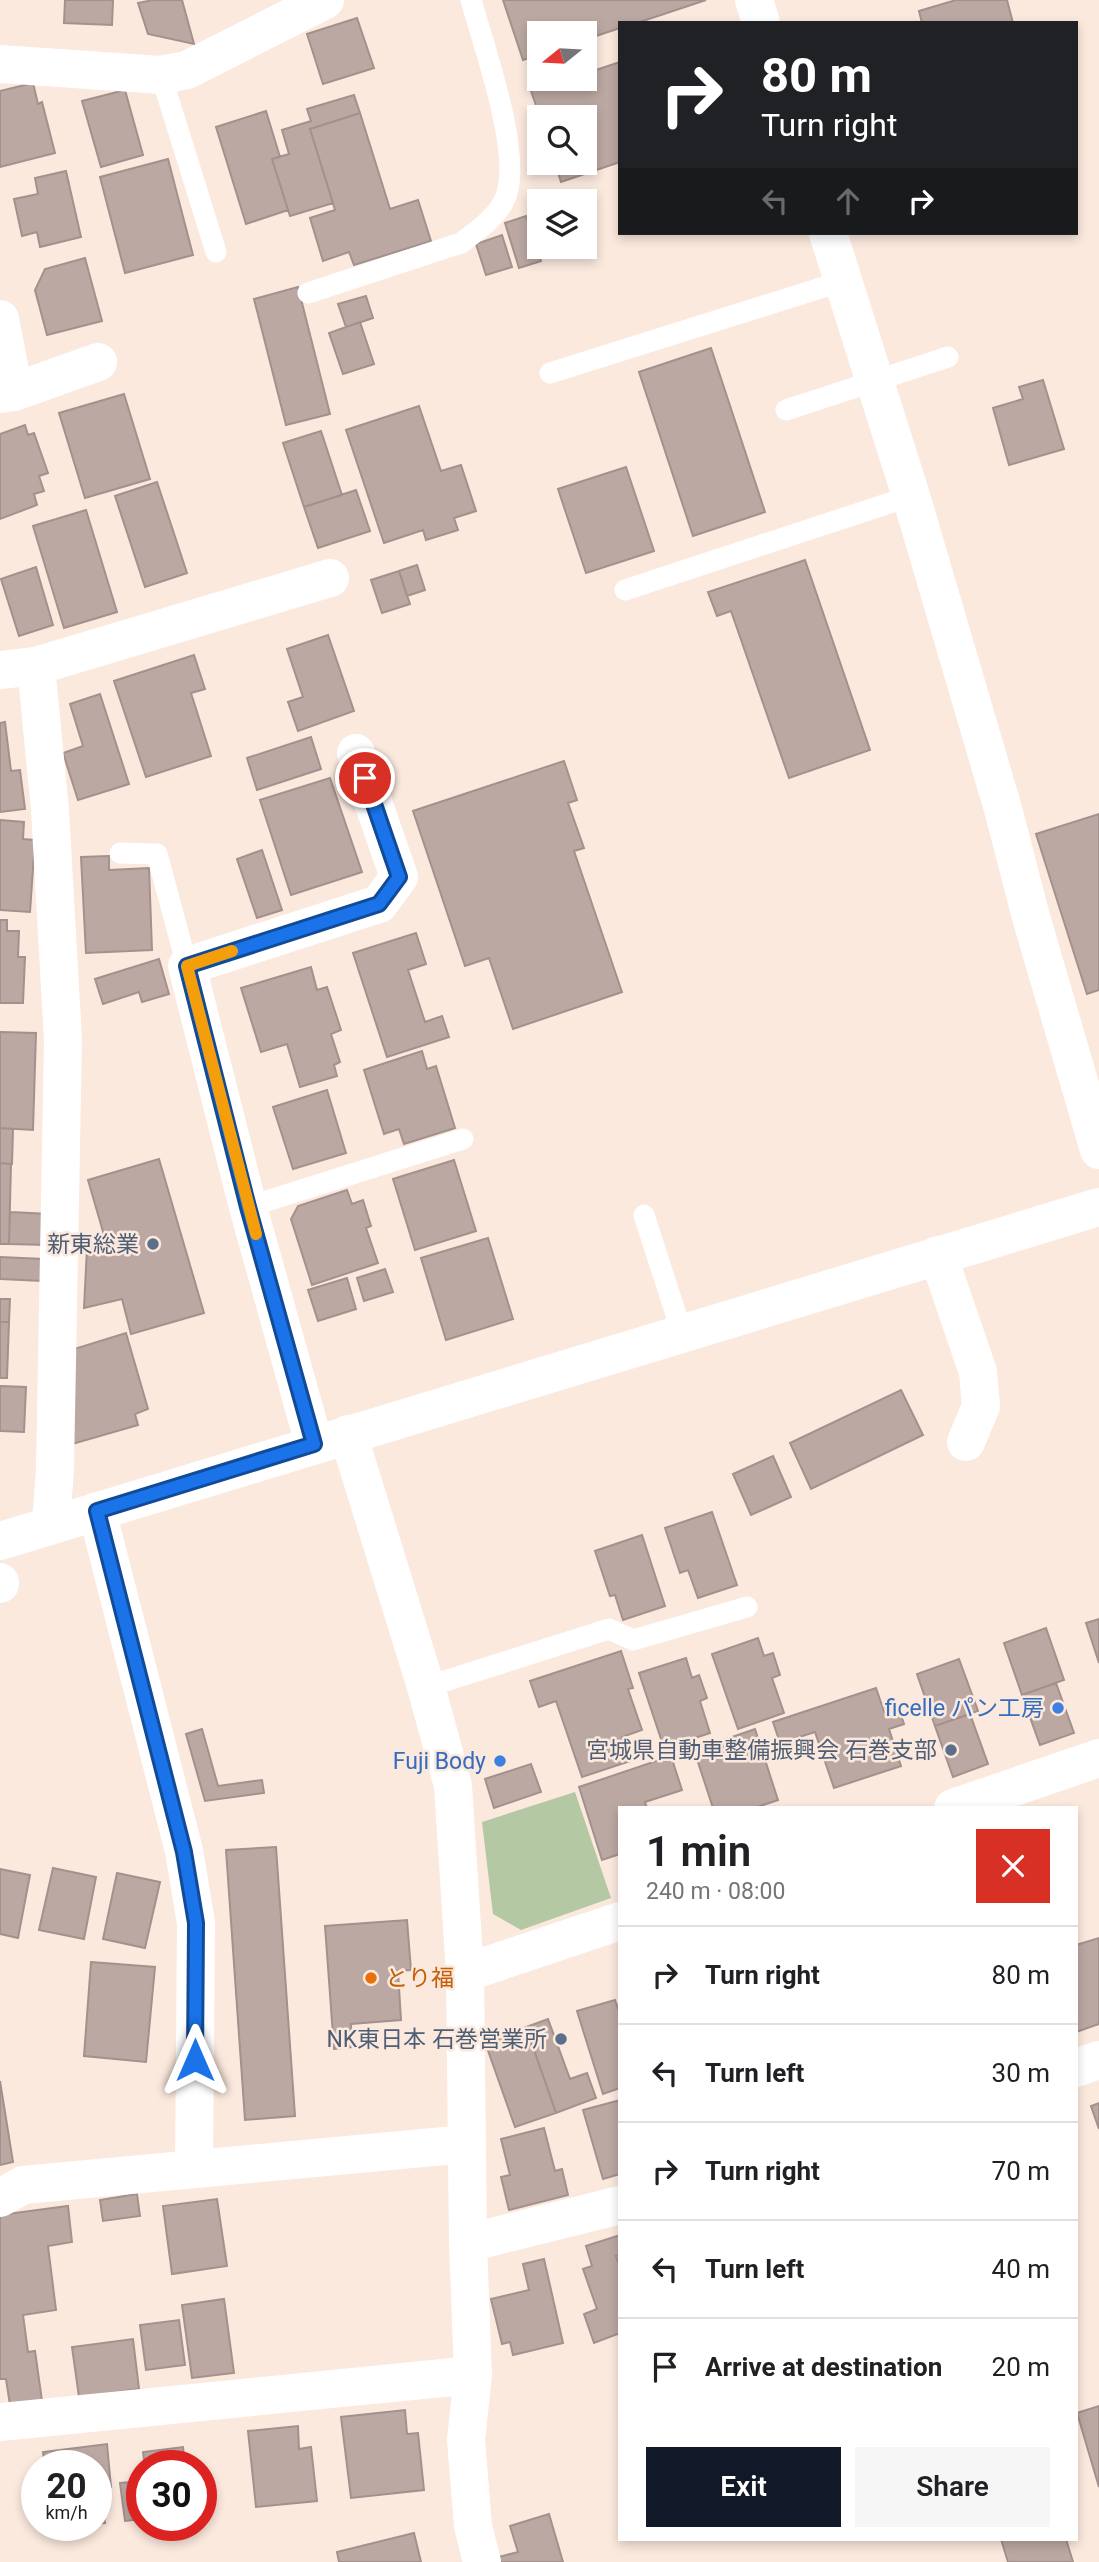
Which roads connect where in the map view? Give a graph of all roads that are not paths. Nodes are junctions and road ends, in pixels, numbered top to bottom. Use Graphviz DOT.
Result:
graph roads {
  1 [pos="325,0"];
  2 [pos="471,0"];
  3 [pos="754,0"];
  4 [pos="760,21"];
  5 [pos="0,64"];
  6 [pos="161,75"];
  7 [pos="829,235"];
  8 [pos="216,251"];
  9 [pos="843,281"];
  10 [pos="308,293"];
  11 [pos="0,319"];
  12 [pos="948,357"];
  13 [pos="98,362"];
  14 [pos="550,373"];
  15 [pos="875,383"];
  16 [pos="7,393"];
  17 [pos="786,410"];
  18 [pos="911,496"];
  19 [pos="330,578"];
  20 [pos="625,590"];
  21 [pos="18,668"];
  22 [pos="356,753"];
  23 [pos="120,853"];
  24 [pos="187,966"];
  25 [pos="463,1139"];
  26 [pos="1099,1150"];
  27 [pos="248,1207"];
  28 [pos="1099,1207"];
  29 [pos="644,1215"];
  30 [pos="938,1255"];
  31 [pos="682,1333"];
  32 [pos="331,1439"];
  33 [pos="966,1442"];
  34 [pos="97,1511"];
  35 [pos="51,1524"];
  36 [pos="0,1541"];
  37 [pos="747,1607"];
  38 [pos="426,1687"];
  39 [pos="1099,1758"];
  40 [pos="959,1806"];
  41 [pos="618,1922"];
  42 [pos="465,1973"];
  43 [pos="1099,2060"];
  44 [pos="1078,2067"];
  45 [pos="466,2144"];
  46 [pos="194,2169"];
  47 [pos="0,2198"];
  48 [pos="618,2205"];
  49 [pos="467,2243"];
  50 [pos="473,2375"];
  51 [pos="0,2422"];
  52 [pos="482,2562"];
  1 -- 6 [label="street"];
  2 -- 10 [label="lane"];
  3 -- 4 [label="street"];
  5 -- 6 [label="street"];
  6 -- 8 [label="lane"];
  7 -- 9 [label="street"];
  9 -- 14 [label="lane"];
  9 -- 15 [label="street"];
  11 -- 16 [label="street"];
  12 -- 15 [label="lane"];
  13 -- 16 [label="street"];
  15 -- 17 [label="lane"];
  15 -- 18 [label="street"];
  18 -- 20 [label="lane"];
  18 -- 26 [label="street"];
  19 -- 21 [label="street"];
  21 -- 35 [label="street"];
  22 -- 24 [label="street"];
  23 -- 24 [label="lane"];
  24 -- 27 [label="street"];
  25 -- 27 [label="lane"];
  27 -- 32 [label="street"];
  28 -- 30 [label="street"];
  29 -- 31 [label="lane"];
  30 -- 31 [label="street"];
  30 -- 33 [label="street"];
  31 -- 32 [label="street"];
  32 -- 34 [label="street"];
  32 -- 38 [label="street"];
  34 -- 35 [label="street"];
  34 -- 46 [label="street"];
  35 -- 36 [label="street"];
  37 -- 38 [label="lane"];
  38 -- 42 [label="street"];
  39 -- 40 [label="street"];
  41 -- 42 [label="street"];
  42 -- 45 [label="street"];
  43 -- 44 [label="street"];
  45 -- 46 [label="street"];
  45 -- 49 [label="street"];
  46 -- 47 [label="street"];
  48 -- 49 [label="street"];
  49 -- 50 [label="street"];
  50 -- 51 [label="street"];
  50 -- 52 [label="street"];
}
